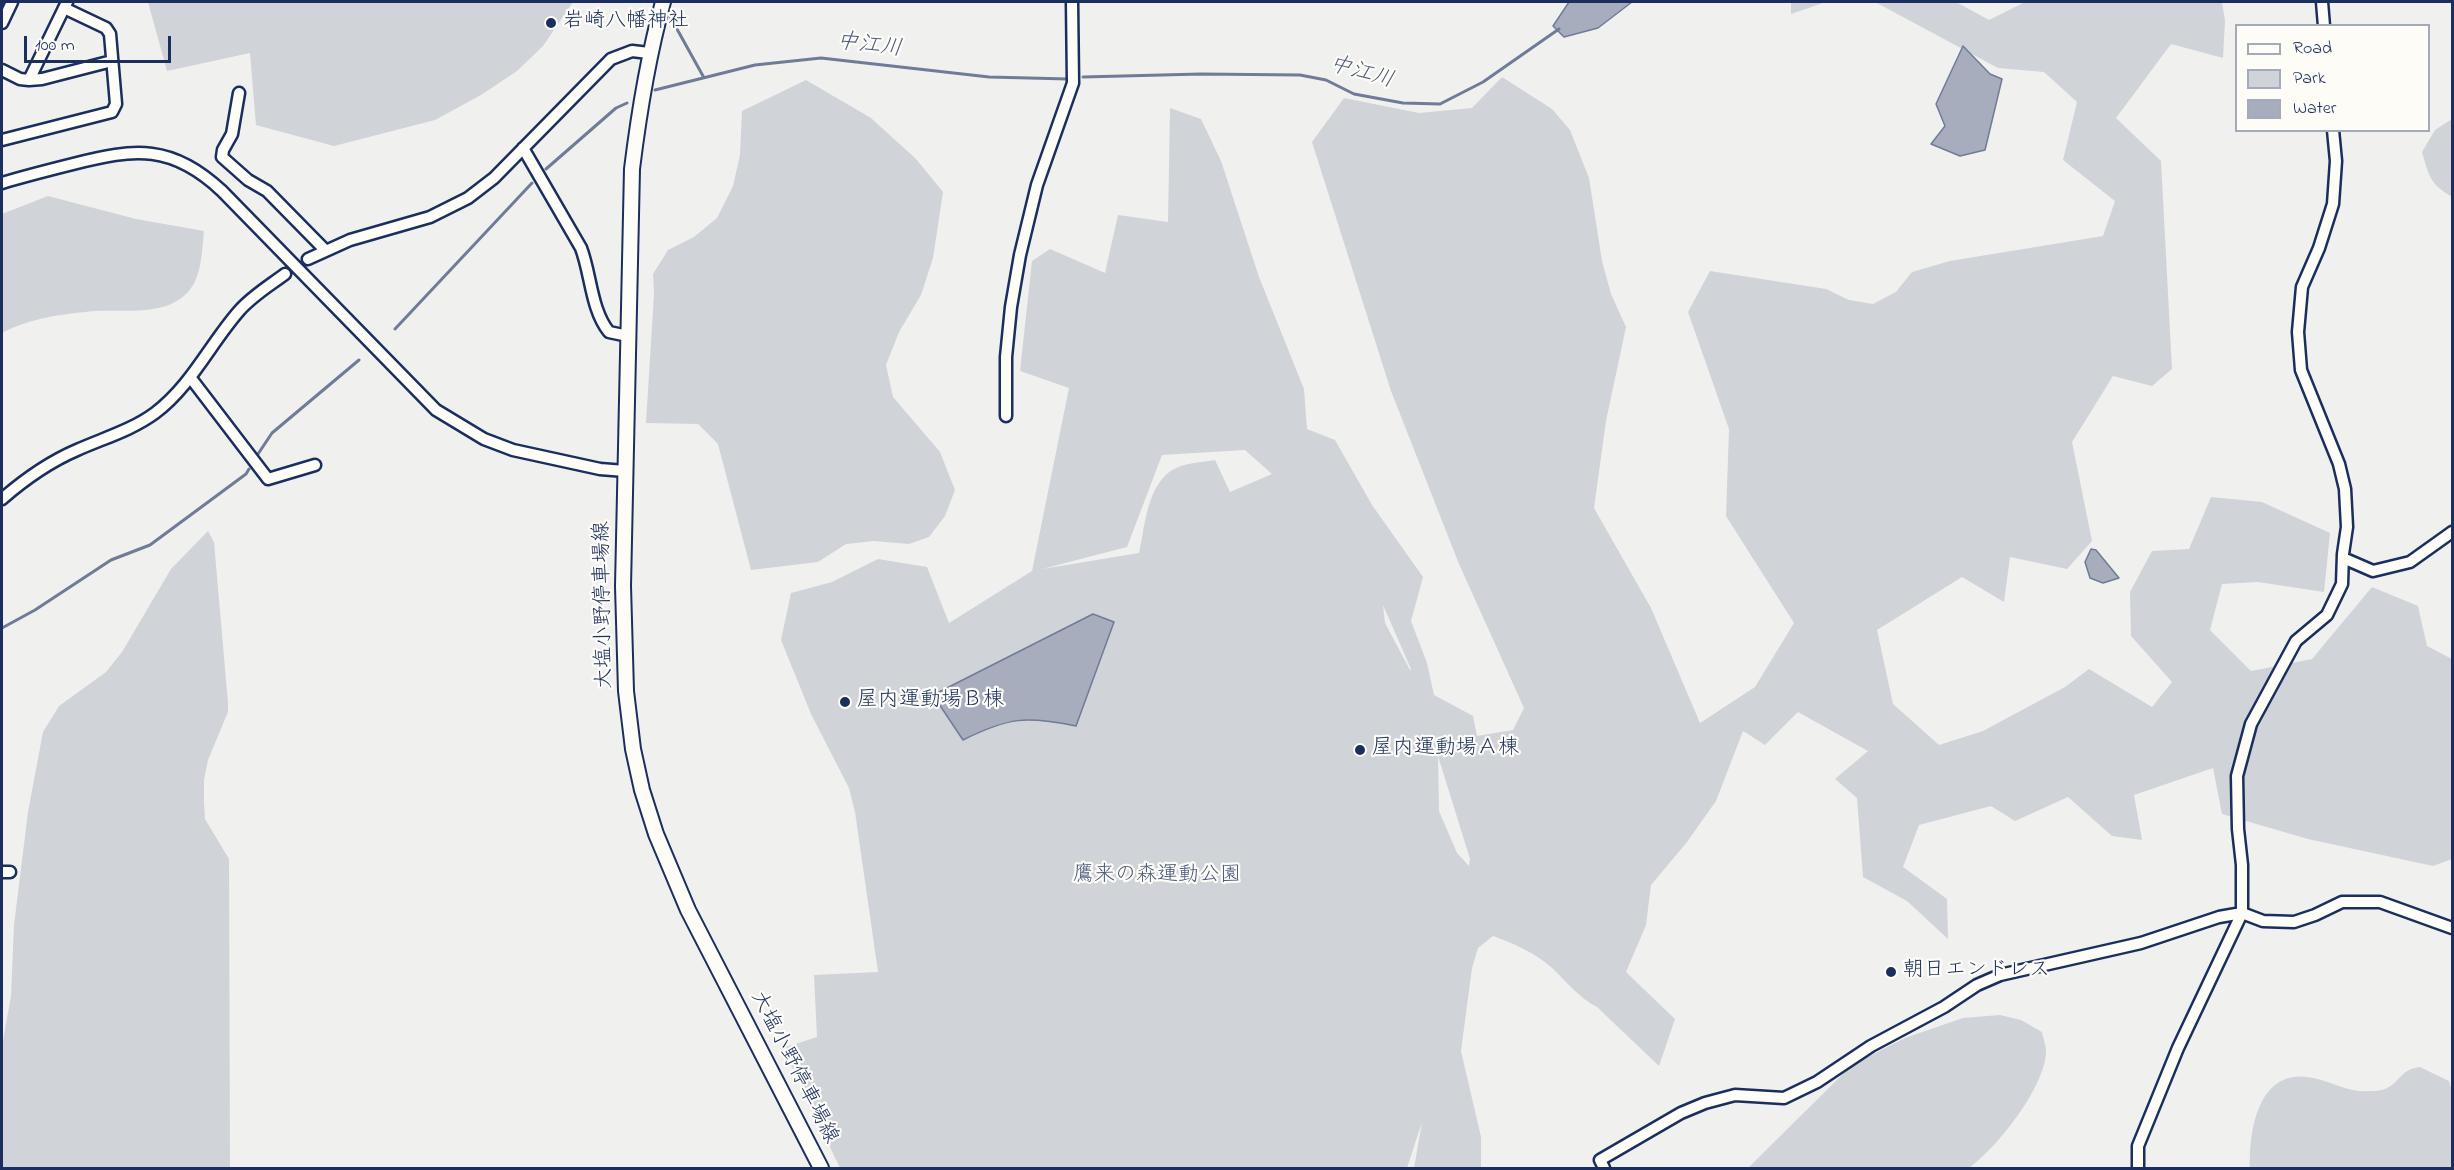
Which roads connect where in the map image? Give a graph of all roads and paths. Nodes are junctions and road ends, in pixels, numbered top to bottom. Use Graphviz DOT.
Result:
graph roads {
  1 [pos="12,2"];
  2 [pos="663,2"];
  3 [pos="1072,2"];
  4 [pos="2322,2"];
  5 [pos="66,5"];
  6 [pos="2,23"];
  7 [pos="2324,24"];
  8 [pos="649,53"];
  9 [pos="112,61"];
  10 [pos="2,70"];
  11 [pos="29,80"];
  12 [pos="239,93"];
  13 [pos="2333,132"];
  14 [pos="2,140"];
  15 [pos="523,148"];
  16 [pos="2,183"];
  17 [pos="325,250"];
  18 [pos="308,259"];
  19 [pos="285,274"];
  20 [pos="628,336"];
  21 [pos="190,377"];
  22 [pos="1006,417"];
  23 [pos="315,465"];
  24 [pos="625,471"];
  25 [pos="2,499"];
  26 [pos="2452,531"];
  27 [pos="2343,558"];
  28 [pos="2242,913"];
  29 [pos="2452,928"];
  30 [pos="820,1168"];
  31 [pos="1604,1168"];
  32 [pos="2138,1168"];
  1 -- 6 [label="street"];
  2 -- 8 [label="main road, 大塩小野停車場線"];
  3 -- 22 [label="street"];
  4 -- 7 [label="street"];
  5 -- 9 [label="street"];
  5 -- 11 [label="street"];
  8 -- 15 [label="street"];
  8 -- 20 [label="main road, 大塩小野停車場線"];
  9 -- 11 [label="street"];
  9 -- 14 [label="street"];
  10 -- 11 [label="street"];
  12 -- 17 [label="street"];
  13 -- 27 [label="street"];
  15 -- 17 [label="street"];
  15 -- 20 [label="street"];
  16 -- 24 [label="street"];
  17 -- 18 [label="street"];
  19 -- 21 [label="street"];
  20 -- 24 [label="main road, 大塩小野停車場線"];
  21 -- 23 [label="street"];
  21 -- 25 [label="street"];
  24 -- 30 [label="main road, 大塩小野停車場線"];
  26 -- 27 [label="street"];
  27 -- 28 [label="street"];
  28 -- 29 [label="street"];
  28 -- 31 [label="street"];
  28 -- 32 [label="street"];
}
